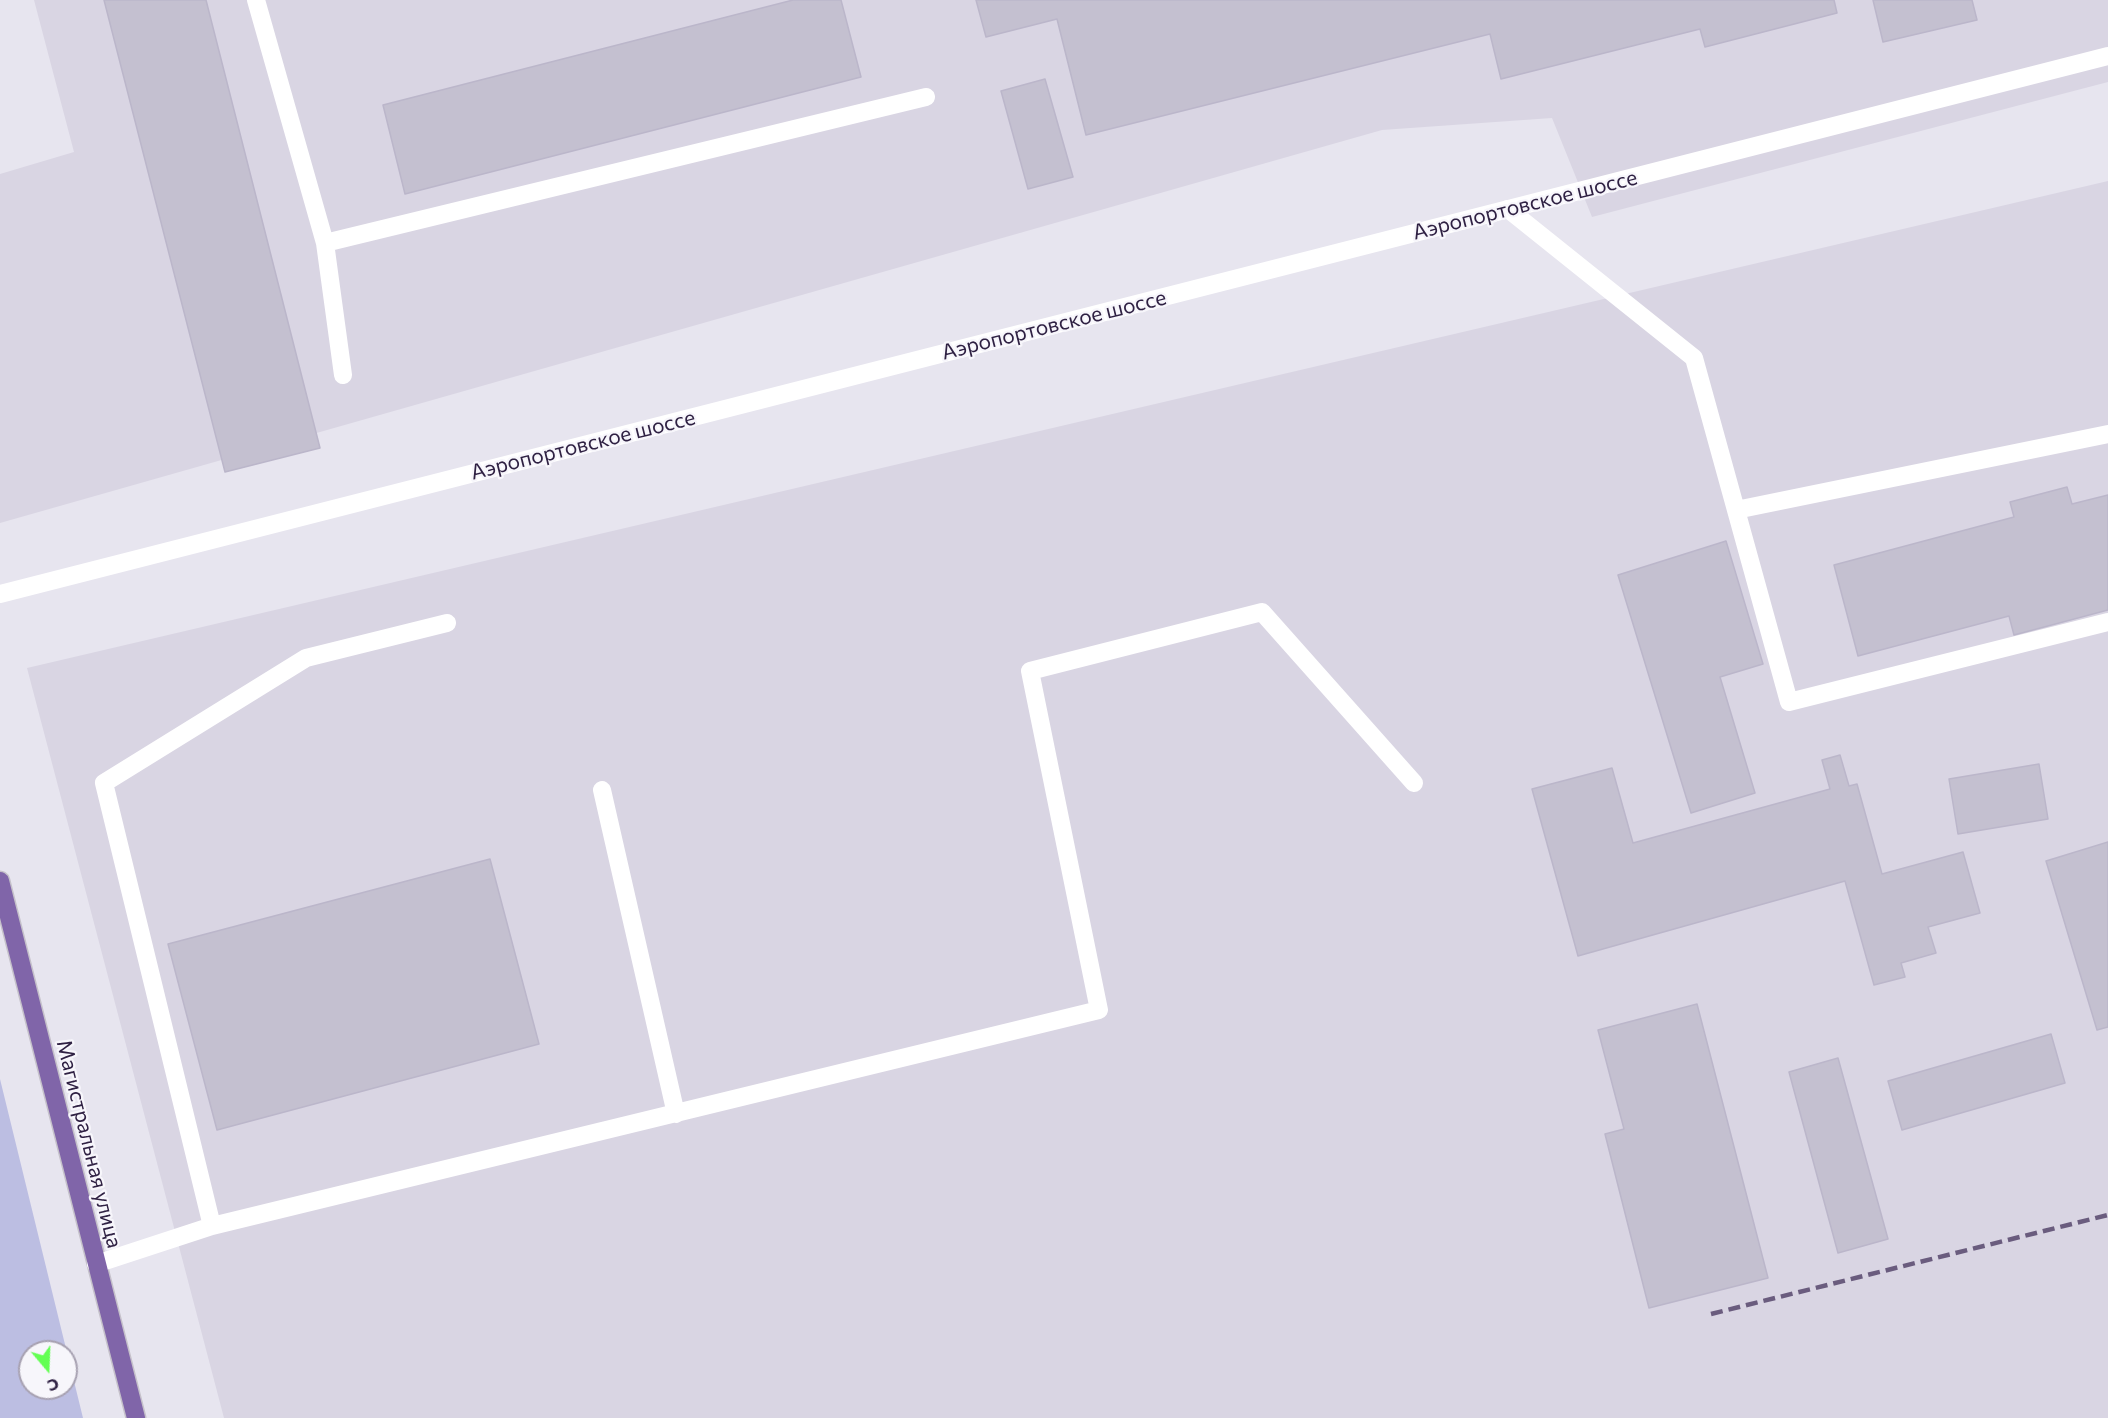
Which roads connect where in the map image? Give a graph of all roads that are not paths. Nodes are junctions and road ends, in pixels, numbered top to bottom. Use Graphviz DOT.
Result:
graph roads {
  1 [pos="256,0"];
  2 [pos="2108,56"];
  3 [pos="926,98"];
  4 [pos="1508,210"];
  5 [pos="325,243"];
  6 [pos="343,375"];
  7 [pos="2108,434"];
  8 [pos="1736,510"];
  9 [pos="0,594"];
  10 [pos="447,622"];
  11 [pos="2108,622"];
  12 [pos="1414,783"];
  13 [pos="602,790"];
  14 [pos="0,881"];
  15 [pos="676,1114"];
  16 [pos="212,1226"];
  17 [pos="96,1264"];
  18 [pos="136,1418"];
  1 -- 5 [label="street"];
  2 -- 4 [label="street, Аэропортовское шоссе"];
  3 -- 5 [label="street"];
  4 -- 8 [label="street"];
  4 -- 9 [label="street, Аэропортовское шоссе"];
  5 -- 6 [label="street"];
  7 -- 8 [label="street"];
  8 -- 11 [label="street"];
  10 -- 16 [label="street"];
  12 -- 15 [label="street"];
  13 -- 15 [label="street"];
  14 -- 17 [label="main road, Магистральная улица"];
  15 -- 16 [label="street"];
  16 -- 17 [label="street"];
  17 -- 18 [label="main road, Магистральная улица"];
}
